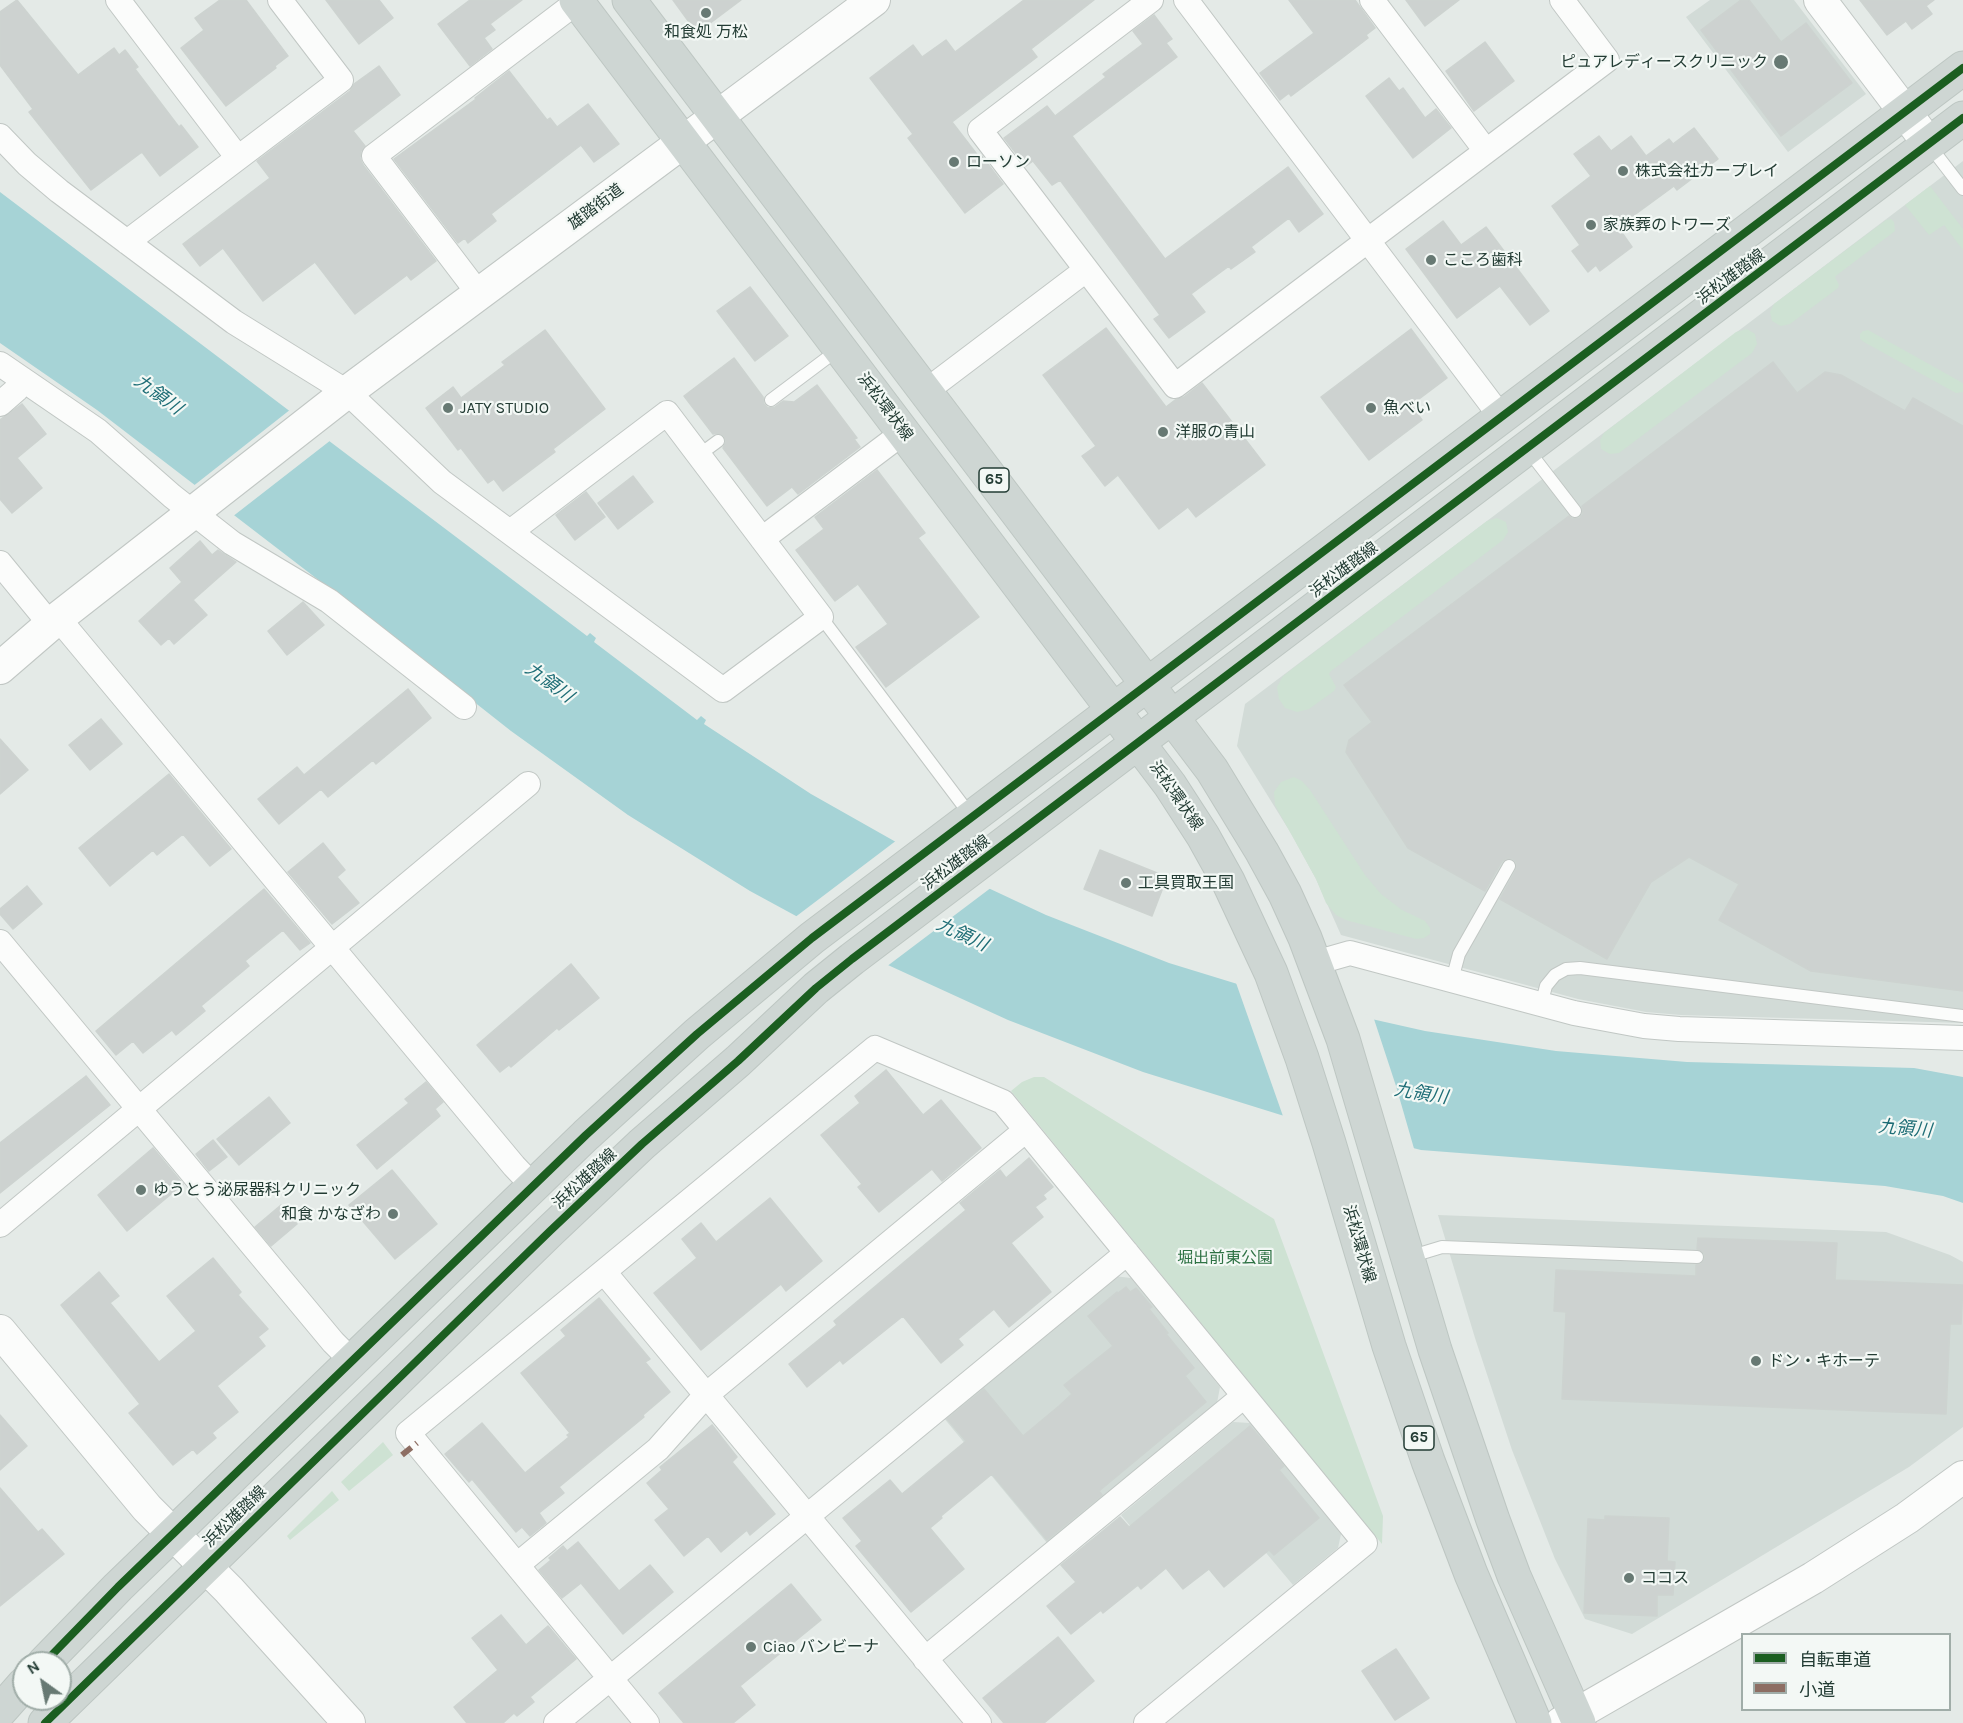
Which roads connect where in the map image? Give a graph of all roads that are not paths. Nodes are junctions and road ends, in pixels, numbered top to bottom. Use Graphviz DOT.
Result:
graph roads {
  1 [pos="118,0"];
  2 [pos="280,0"];
  3 [pos="629,0"];
  4 [pos="874,0"];
  5 [pos="1151,0"];
  6 [pos="1186,0"];
  7 [pos="1372,0"];
  8 [pos="1562,0"];
  9 [pos="1820,0"];
  10 [pos="576,1"];
  11 [pos="1963,68"];
  12 [pos="1905,112"];
  13 [pos="718,116"];
  14 [pos="1963,118"];
  15 [pos="0,136"];
  16 [pos="682,143"];
  17 [pos="1929,144"];
  18 [pos="1486,151"];
  19 [pos="238,158"];
  20 [pos="1963,189"];
  21 [pos="1368,241"];
  22 [pos="127,242"];
  23 [pos="1086,270"];
  24 [pos="479,294"];
  25 [pos="840,348"];
  26 [pos="0,364"];
  27 [pos="23,380"];
  28 [pos="926,391"];
  29 [pos="347,392"];
  30 [pos="771,400"];
  31 [pos="0,404"];
  32 [pos="1501,417"];
  33 [pos="904,432"];
  34 [pos="718,441"];
  35 [pos="1527,449"];
  36 [pos="699,455"];
  37 [pos="196,510"];
  38 [pos="1575,512"];
  39 [pos="510,532"];
  40 [pos="762,539"];
  41 [pos="0,563"];
  42 [pos="821,617"];
  43 [pos="54,621"];
  44 [pos="0,668"];
  45 [pos="1147,684"];
  46 [pos="464,707"];
  47 [pos="1113,710"];
  48 [pos="1172,717"];
  49 [pos="1138,743"];
  50 [pos="528,784"];
  51 [pos="972,816"];
  52 [pos="1509,866"];
  53 [pos="0,942"];
  54 [pos="332,948"];
  55 [pos="1318,973"];
  56 [pos="1452,980"];
  57 [pos="1541,1005"];
  58 [pos="1963,1016"];
  59 [pos="1963,1038"];
  60 [pos="139,1109"];
  61 [pos="1026,1130"];
  62 [pos="533,1186"];
  63 [pos="0,1225"];
  64 [pos="1127,1253"];
  65 [pos="1408,1257"];
  66 [pos="1697,1257"];
  67 [pos="604,1272"];
  68 [pos="0,1331"];
  69 [pos="352,1361"];
  70 [pos="706,1395"];
  71 [pos="1244,1396"];
  72 [pos="1963,1477"];
  73 [pos="807,1516"];
  74 [pos="173,1534"];
  75 [pos="517,1565"];
  76 [pos="205,1566"];
  77 [pos="56,1651"];
  78 [pos="925,1659"];
  79 [pos="610,1678"];
  80 [pos="12,1697"];
  81 [pos="0,1710"];
  82 [pos="1572,1720"];
  83 [pos="346,1722"];
  84 [pos="45,1723"];
  85 [pos="556,1723"];
  86 [pos="647,1723"];
  87 [pos="979,1723"];
  88 [pos="1146,1723"];
  89 [pos="1535,1723"];
  1 -- 19 [label="street"];
  2 -- 19 [label="street"];
  3 -- 13 [label="main road, 65"];
  4 -- 13 [label="street, 雄踏街道"];
  5 -- 23 [label="street"];
  6 -- 21 [label="street"];
  7 -- 18 [label="street"];
  8 -- 18 [label="street"];
  9 -- 12 [label="street"];
  10 -- 16 [label="main road, 浜松環状線 / 65"];
  10 -- 24 [label="street"];
  11 -- 12 [label="main road, 浜松雄踏線"];
  12 -- 17 [label="street"];
  12 -- 32 [label="main road, 浜松雄踏線"];
  13 -- 16 [label="street, 雄踏街道"];
  13 -- 28 [label="main road, 65"];
  14 -- 17 [label="main road, 浜松雄踏線"];
  15 -- 22 [label="street"];
  16 -- 24 [label="street, 雄踏街道"];
  16 -- 25 [label="main road, 浜松環状線 / 65"];
  17 -- 20 [label="lane"];
  17 -- 35 [label="main road, 浜松雄踏線"];
  18 -- 21 [label="street"];
  19 -- 22 [label="street"];
  21 -- 23 [label="street"];
  21 -- 32 [label="street"];
  22 -- 29 [label="street"];
  23 -- 28 [label="street"];
  24 -- 29 [label="street, 雄踏街道"];
  25 -- 30 [label="lane"];
  25 -- 33 [label="main road, 浜松環状線 / 65"];
  26 -- 27 [label="street"];
  27 -- 31 [label="street"];
  27 -- 37 [label="street"];
  28 -- 45 [label="main road, 65"];
  29 -- 37 [label="street, 雄踏街道"];
  29 -- 39 [label="street"];
  32 -- 45 [label="main road, 浜松雄踏線"];
  33 -- 40 [label="street"];
  33 -- 47 [label="main road, 浜松環状線 / 65"];
  34 -- 36 [label="lane"];
  35 -- 38 [label="lane"];
  35 -- 48 [label="main road, 浜松雄踏線"];
  36 -- 39 [label="street"];
  36 -- 40 [label="street"];
  37 -- 43 [label="street, 雄踏街道"];
  37 -- 46 [label="street"];
  39 -- 42 [label="street"];
  40 -- 42 [label="street"];
  41 -- 43 [label="street"];
  42 -- 51 [label="lane"];
  43 -- 44 [label="street, 雄踏街道"];
  43 -- 54 [label="street"];
  45 -- 47 [label="main road, 浜松雄踏線"];
  45 -- 48 [label="main road, 65"];
  47 -- 49 [label="main road, 浜松環状線 / 65"];
  47 -- 51 [label="main road, 浜松雄踏線"];
  48 -- 49 [label="main road, 浜松雄踏線"];
  48 -- 55 [label="main road, 65"];
  49 -- 76 [label="main road, 浜松雄踏線"];
  49 -- 89 [label="main road, 浜松環状線 / 65"];
  50 -- 54 [label="street"];
  51 -- 62 [label="main road, 浜松雄踏線"];
  52 -- 56 [label="lane"];
  53 -- 60 [label="street"];
  54 -- 60 [label="street"];
  54 -- 62 [label="street"];
  55 -- 56 [label="street"];
  55 -- 65 [label="main road, 65"];
  56 -- 57 [label="street"];
  57 -- 58 [label="lane"];
  57 -- 59 [label="street"];
  60 -- 63 [label="street"];
  60 -- 69 [label="street"];
  61 -- 64 [label="street"];
  61 -- 67 [label="street"];
  61 -- 70 [label="street"];
  62 -- 69 [label="main road, 浜松雄踏線"];
  64 -- 71 [label="street"];
  64 -- 73 [label="street"];
  65 -- 66 [label="lane"];
  65 -- 82 [label="main road, 65"];
  67 -- 70 [label="street"];
  67 -- 75 [label="street"];
  68 -- 74 [label="street"];
  69 -- 74 [label="main road, 浜松雄踏線"];
  70 -- 73 [label="street"];
  70 -- 75 [label="street"];
  71 -- 78 [label="street"];
  71 -- 88 [label="street"];
  72 -- 82 [label="street"];
  73 -- 78 [label="street"];
  73 -- 79 [label="street"];
  74 -- 76 [label="street"];
  74 -- 77 [label="main road, 浜松雄踏線"];
  75 -- 79 [label="street"];
  76 -- 83 [label="street"];
  76 -- 84 [label="main road, 浜松雄踏線"];
  78 -- 87 [label="street"];
  79 -- 85 [label="street"];
  79 -- 86 [label="street"];
  80 -- 81 [label="main road"];
}
